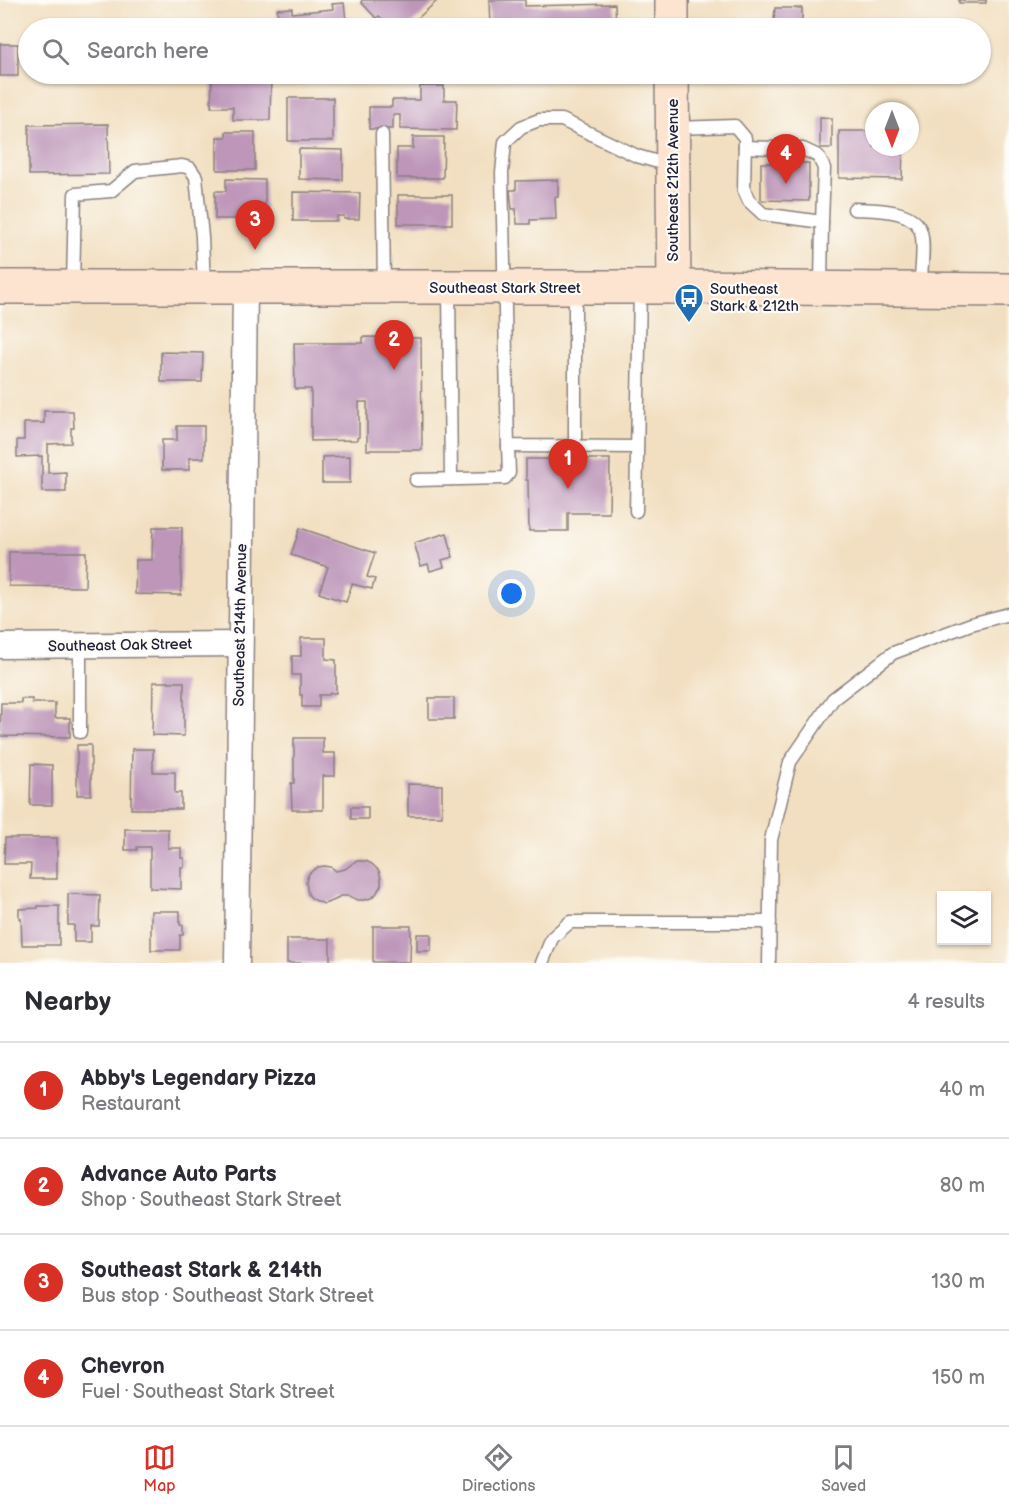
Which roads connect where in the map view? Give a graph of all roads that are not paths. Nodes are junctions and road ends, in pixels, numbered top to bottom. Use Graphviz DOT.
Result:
graph roads {
  1 [pos="672,0"];
  2 [pos="672,18"];
  3 [pos="672,84"];
  4 [pos="673,128"];
  5 [pos="382,134"];
  6 [pos="745,147"];
  7 [pos="673,167"];
  8 [pos="854,209"];
  9 [pos="822,222"];
  10 [pos="0,287"];
  11 [pos="73,288"];
  12 [pos="204,288"];
  13 [pos="245,288"];
  14 [pos="384,288"];
  15 [pos="448,288"];
  16 [pos="504,288"];
  17 [pos="575,288"];
  18 [pos="640,288"];
  19 [pos="674,288"];
  20 [pos="821,288"];
  21 [pos="920,289"];
  22 [pos="1009,290"];
  23 [pos="508,446"];
  24 [pos="575,446"];
  25 [pos="637,447"];
  26 [pos="451,479"];
  27 [pos="416,480"];
  28 [pos="636,511"];
  29 [pos="1009,614"];
  30 [pos="240,644"];
  31 [pos="80,645"];
  32 [pos="0,646"];
  33 [pos="80,732"];
  34 [pos="770,922"];
  35 [pos="237,963"];
  36 [pos="542,963"];
  37 [pos="769,963"];
  1 -- 2 [label="main road"];
  3 -- 4 [label="main road, Southeast 212th Avenue"];
  4 -- 6 [label="lane"];
  4 -- 7 [label="main road, Southeast 212th Avenue"];
  5 -- 14 [label="lane"];
  6 -- 9 [label="lane"];
  6 -- 9 [label="lane"];
  7 -- 16 [label="lane"];
  7 -- 19 [label="main road, Southeast 212th Avenue"];
  8 -- 21 [label="lane"];
  9 -- 20 [label="lane"];
  10 -- 11 [label="main road, Southeast Stark Street"];
  11 -- 12 [label="main road, Southeast Stark Street"];
  11 -- 12 [label="lane"];
  12 -- 13 [label="main road, Southeast Stark Street"];
  13 -- 14 [label="main road, Southeast Stark Street"];
  13 -- 30 [label="street, Southeast 214th Avenue"];
  14 -- 15 [label="main road, Southeast Stark Street"];
  15 -- 16 [label="main road, Southeast Stark Street"];
  15 -- 26 [label="lane"];
  16 -- 17 [label="main road, Southeast Stark Street"];
  16 -- 23 [label="lane"];
  17 -- 18 [label="main road, Southeast Stark Street"];
  17 -- 24 [label="lane"];
  18 -- 19 [label="main road, Southeast Stark Street"];
  18 -- 25 [label="lane"];
  19 -- 20 [label="main road, Southeast Stark Street"];
  20 -- 21 [label="main road, Southeast Stark Street"];
  21 -- 22 [label="main road, Southeast Stark Street"];
  23 -- 24 [label="lane"];
  23 -- 26 [label="lane"];
  24 -- 25 [label="lane"];
  25 -- 28 [label="lane"];
  26 -- 27 [label="lane"];
  29 -- 34 [label="lane"];
  30 -- 31 [label="street, Southeast Oak Street"];
  30 -- 35 [label="street, Southeast 214th Avenue"];
  31 -- 32 [label="street, Southeast Oak Street"];
  31 -- 33 [label="lane"];
  34 -- 36 [label="lane"];
  34 -- 37 [label="lane"];
}
